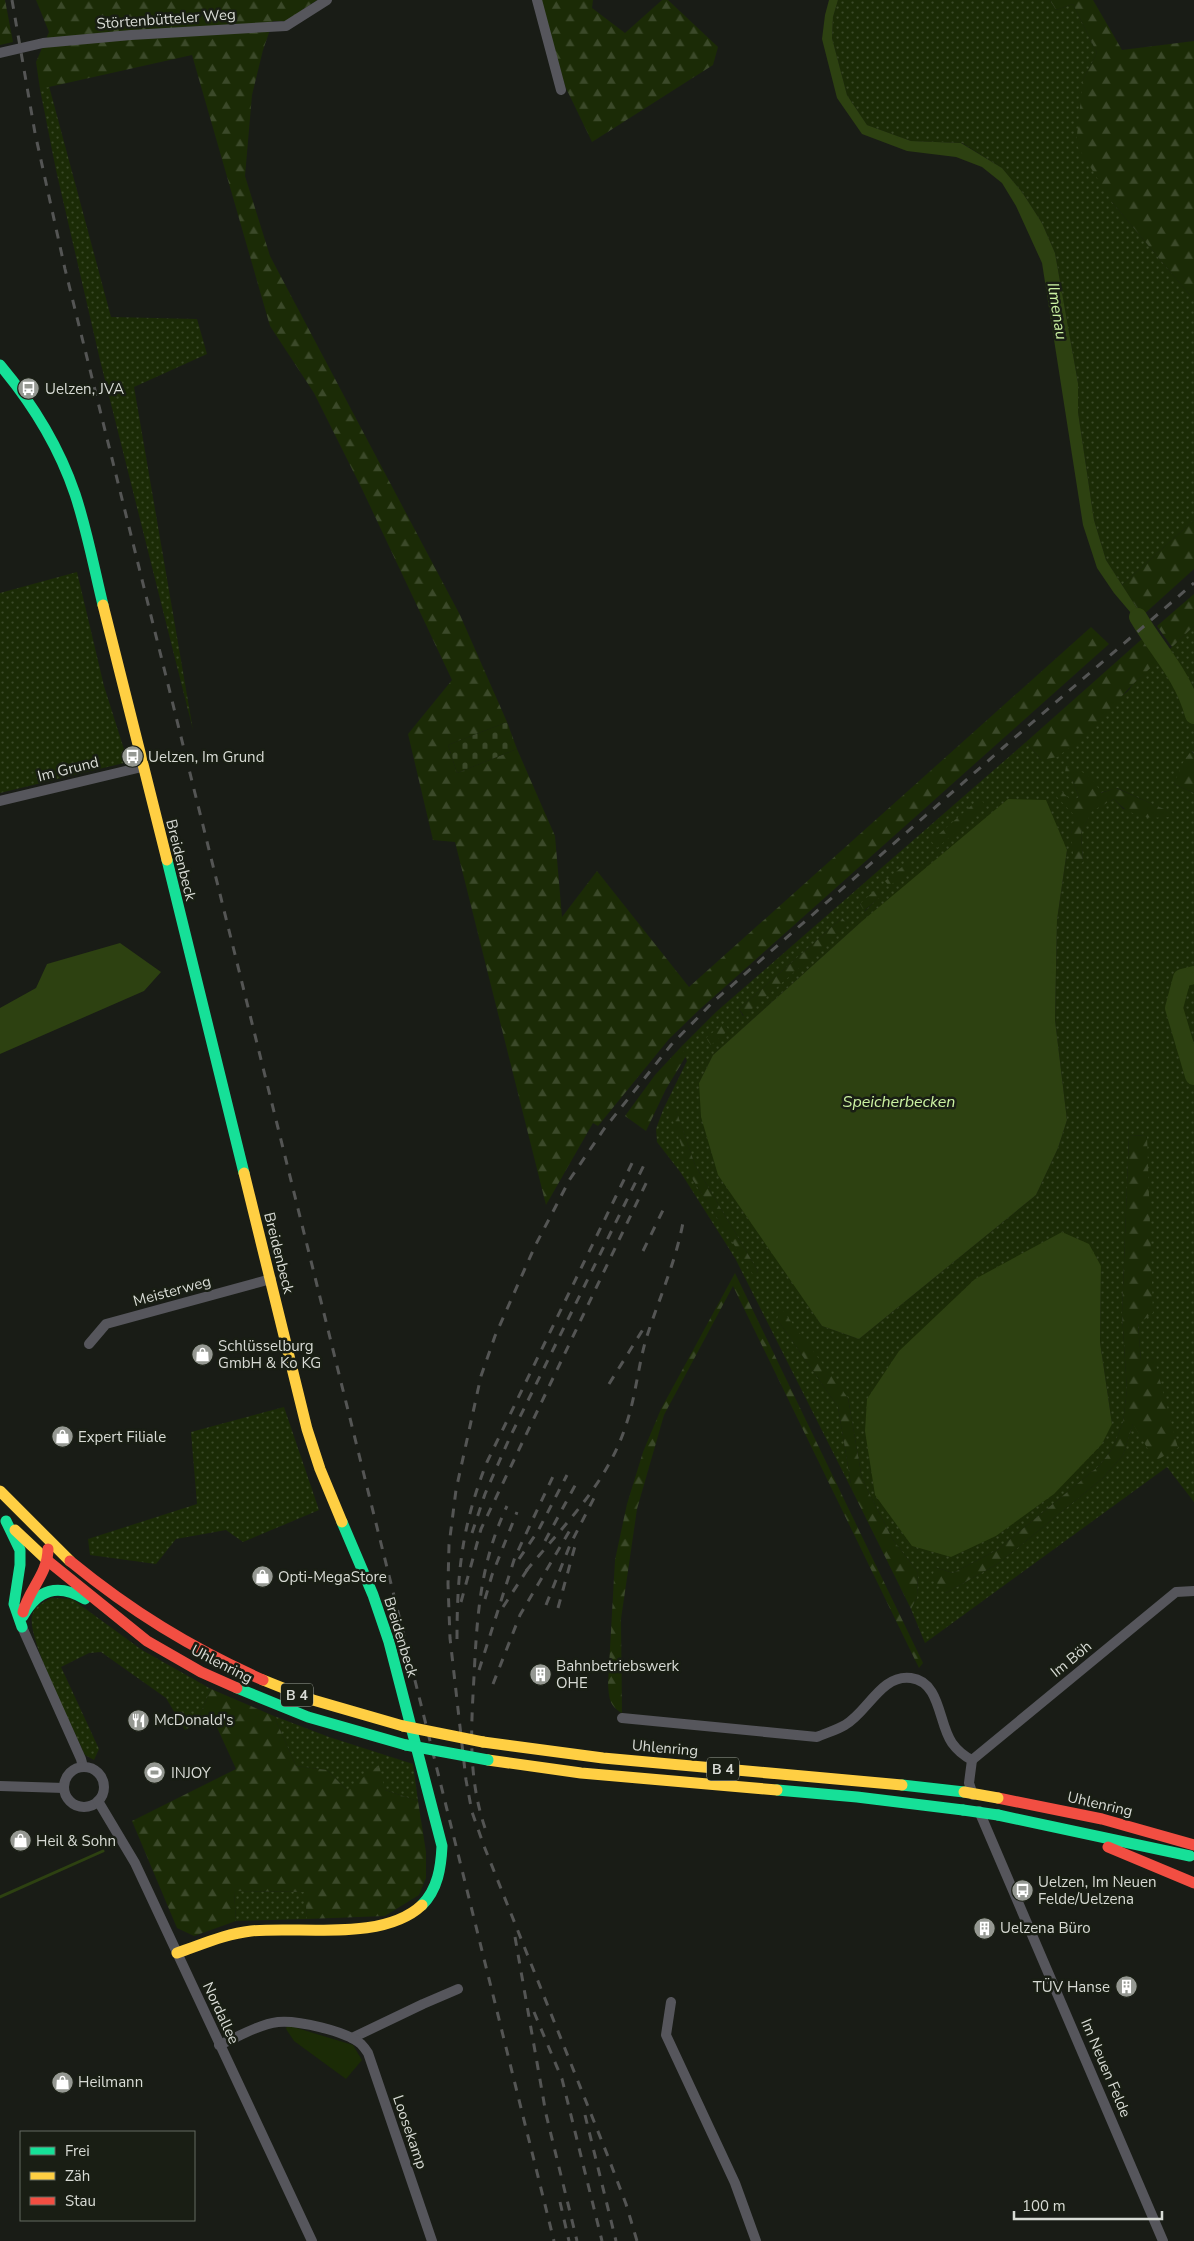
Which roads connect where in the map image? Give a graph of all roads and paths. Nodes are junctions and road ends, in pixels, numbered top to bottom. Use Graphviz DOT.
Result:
graph roads {
  1 [pos="327,0"];
  2 [pos="537,0"];
  3 [pos="0,53"];
  4 [pos="561,90"];
  5 [pos="0,364"];
  6 [pos="142,767"];
  7 [pos="0,801"];
  8 [pos="271,1279"];
  9 [pos="89,1344"];
  10 [pos="0,1491"];
  11 [pos="3,1518"];
  12 [pos="45,1538"];
  13 [pos="48,1561"];
  14 [pos="70,1561"];
  15 [pos="17,1586"];
  16 [pos="1194,1591"];
  17 [pos="22,1621"];
  18 [pos="147,1641"];
  19 [pos="622,1718"];
  20 [pos="971,1764"];
  21 [pos="82,1767"];
  22 [pos="0,1786"];
  23 [pos="64,1788"];
  24 [pos="98,1801"];
  25 [pos="1026,1820"];
  26 [pos="1194,1845"];
  27 [pos="1194,1857"];
  28 [pos="1194,1883"];
  29 [pos="177,1953"];
  30 [pos="458,1989"];
  31 [pos="671,2002"];
  32 [pos="352,2038"];
  33 [pos="219,2045"];
  34 [pos="312,2241"];
  35 [pos="432,2241"];
  36 [pos="756,2241"];
  37 [pos="1163,2241"];
  1 -- 3 [label="street, Störtenbütteler Weg"];
  2 -- 4 [label="street"];
  5 -- 6 [label="main road, Breidenbeck"];
  6 -- 7 [label="street, Im Grund"];
  6 -- 8 [label="main road, Breidenbeck"];
  8 -- 9 [label="street, Meisterweg"];
  8 -- 29 [label="main road, Breidenbeck"];
  10 -- 12 [label="main road, B 4"];
  11 -- 13 [label="main road, B 4"];
  11 -- 15 [label="main road"];
  12 -- 13 [label="main road"];
  12 -- 14 [label="main road, B 4"];
  13 -- 14 [label="main road"];
  13 -- 15 [label="main road"];
  13 -- 17 [label="main road"];
  13 -- 18 [label="main road, Uhlenring / B 4"];
  14 -- 26 [label="main road, Uhlenring / B 4, bridge"];
  15 -- 17 [label="main road"];
  16 -- 20 [label="street, Im Böh"];
  17 -- 18 [label="main road"];
  17 -- 21 [label="street"];
  18 -- 25 [label="main road, Uhlenring / B 4, bridge"];
  19 -- 20 [label="street"];
  20 -- 37 [label="street, Im Neuen Felde"];
  21 -- 23 [label="street"];
  21 -- 24 [label="street"];
  22 -- 23 [label="street"];
  23 -- 24 [label="street"];
  24 -- 29 [label="street, Nordallee"];
  25 -- 27 [label="main road, B 4"];
  25 -- 28 [label="main road"];
  29 -- 33 [label="street, Nordallee"];
  30 -- 32 [label="street"];
  31 -- 36 [label="street"];
  32 -- 33 [label="street"];
  32 -- 35 [label="street, Loosekamp"];
  33 -- 34 [label="street, Nordallee"];
}
